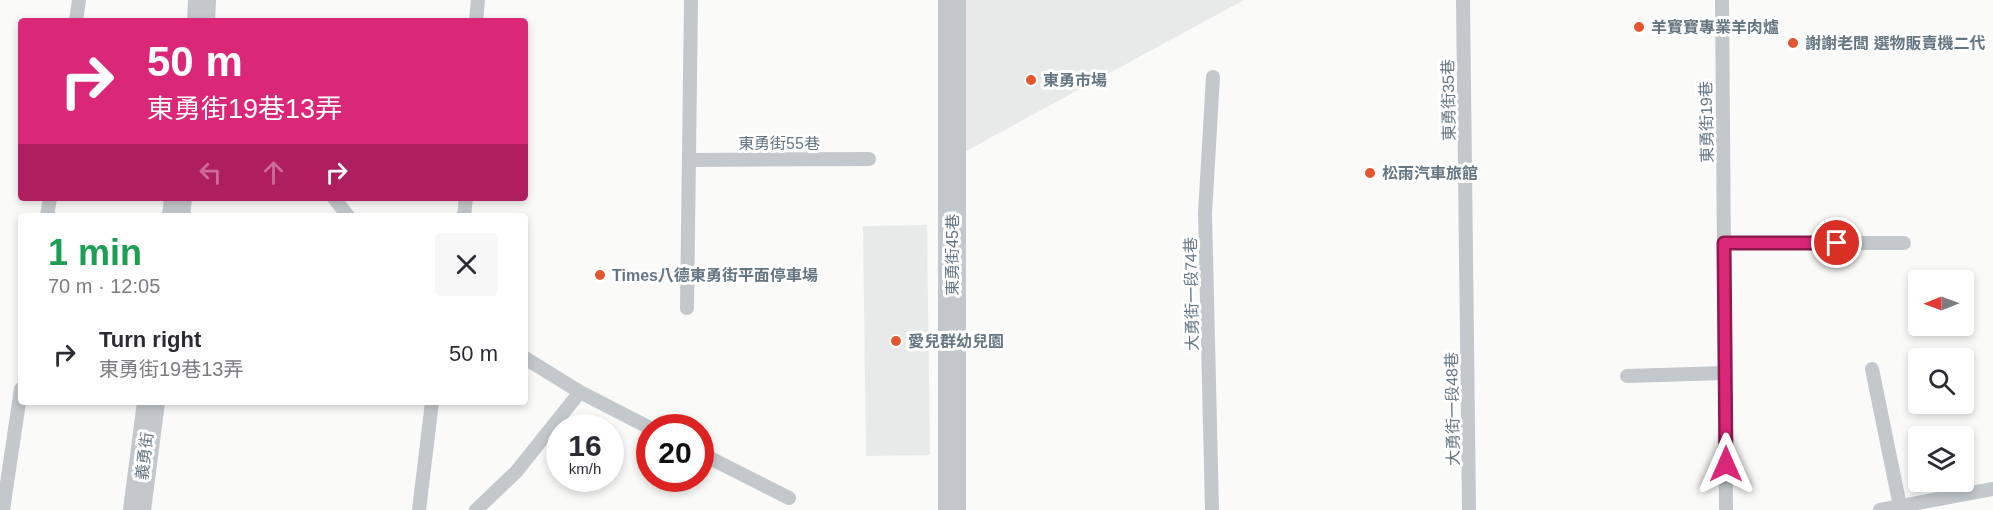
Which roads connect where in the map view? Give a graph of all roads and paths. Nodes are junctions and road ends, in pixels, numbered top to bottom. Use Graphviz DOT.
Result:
graph roads {
  1 [pos="79,0"];
  2 [pos="202,0"];
  3 [pos="478,0"];
  4 [pos="691,0"];
  5 [pos="952,0"];
  6 [pos="1463,0"];
  7 [pos="1722,0"];
  8 [pos="76,18"];
  9 [pos="201,18"];
  10 [pos="476,18"];
  11 [pos="1213,77"];
  12 [pos="869,159"];
  13 [pos="689,160"];
  14 [pos="336,201"];
  15 [pos="346,213"];
  16 [pos="1724,243"];
  17 [pos="1904,243"];
  18 [pos="687,308"];
  19 [pos="1467,308"];
  20 [pos="528,360"];
  21 [pos="1872,369"];
  22 [pos="1725,373"];
  23 [pos="1626,376"];
  24 [pos="580,392"];
  25 [pos="19,405"];
  26 [pos="151,405"];
  27 [pos="432,405"];
  28 [pos="636,421"];
  29 [pos="714,460"];
  30 [pos="1993,489"];
  31 [pos="789,498"];
  32 [pos="1900,506"];
  33 [pos="3,510"];
  34 [pos="137,510"];
  35 [pos="419,510"];
  36 [pos="476,510"];
  37 [pos="952,510"];
  38 [pos="1212,510"];
  39 [pos="1470,510"];
  40 [pos="1726,510"];
  41 [pos="1880,510"];
  1 -- 8 [label="lane"];
  2 -- 9 [label="street"];
  3 -- 10 [label="lane"];
  4 -- 13 [label="lane"];
  5 -- 37 [label="street, 東勇街45巷"];
  6 -- 19 [label="lane, 東勇街35巷"];
  7 -- 16 [label="lane, 東勇街19巷"];
  11 -- 38 [label="lane, 大勇街一段74巷"];
  12 -- 13 [label="lane, 東勇街55巷"];
  13 -- 18 [label="lane"];
  14 -- 15 [label="lane"];
  16 -- 17 [label="lane"];
  16 -- 22 [label="lane, 東勇街19巷"];
  19 -- 39 [label="lane, 大勇街一段48巷"];
  20 -- 24 [label="lane"];
  21 -- 32 [label="lane"];
  22 -- 23 [label="lane"];
  22 -- 40 [label="lane, 東勇街19巷"];
  24 -- 28 [label="lane"];
  24 -- 36 [label="lane"];
  25 -- 33 [label="lane"];
  26 -- 34 [label="street, 義勇街"];
  27 -- 35 [label="lane"];
  29 -- 31 [label="lane"];
  30 -- 32 [label="lane"];
  32 -- 41 [label="lane"];
}
